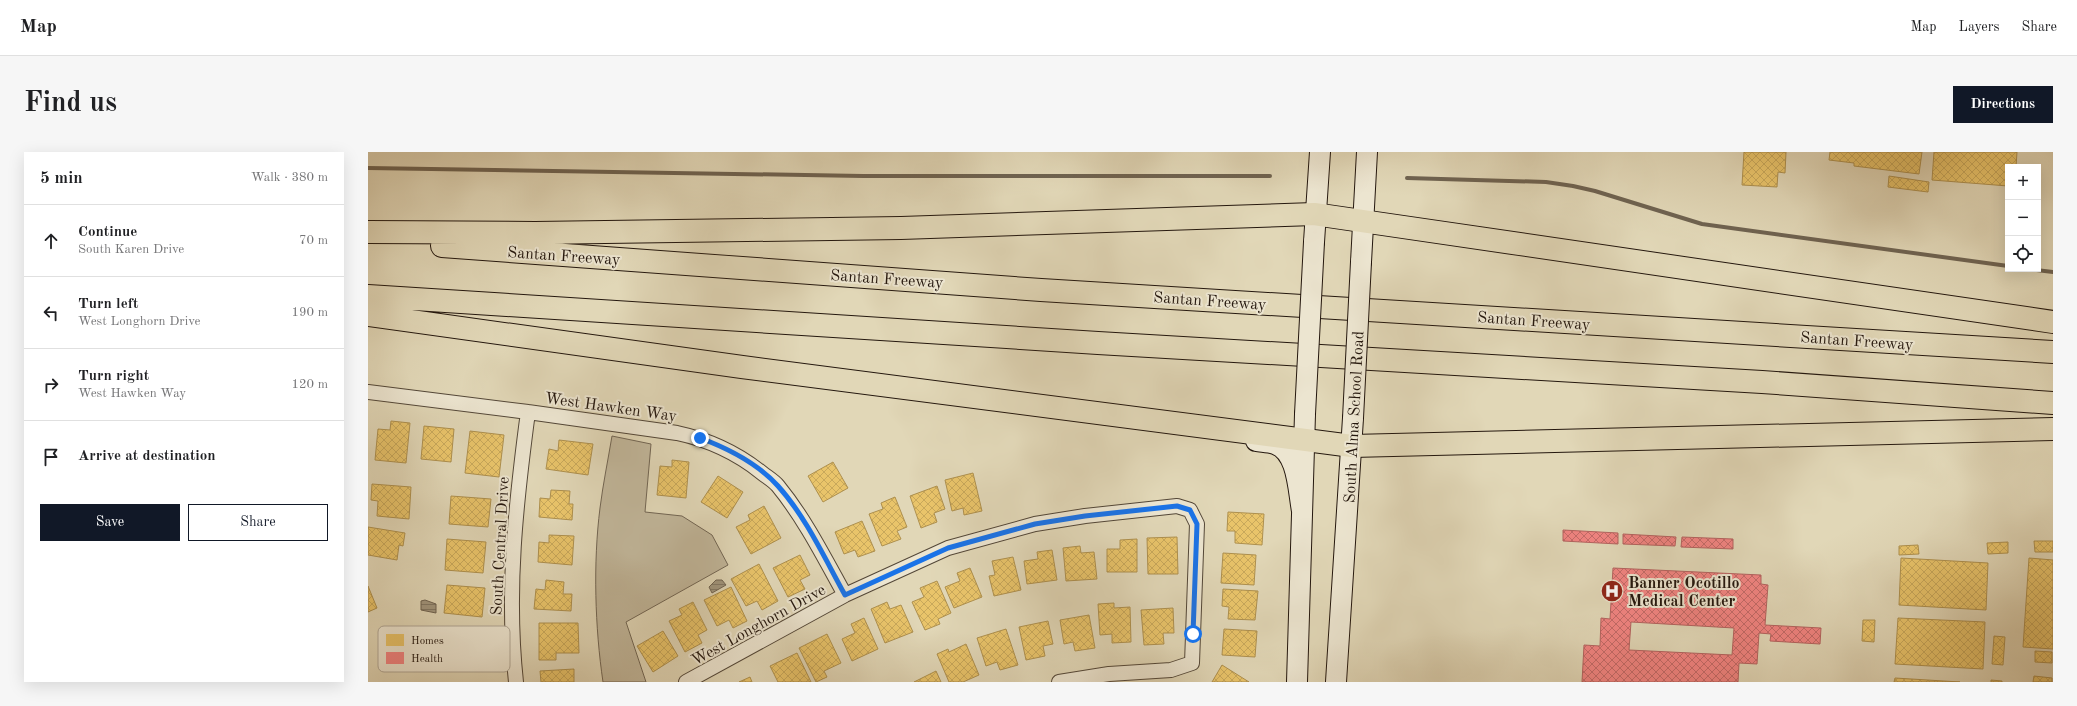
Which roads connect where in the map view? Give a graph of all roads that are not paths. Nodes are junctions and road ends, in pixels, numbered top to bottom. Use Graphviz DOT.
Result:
graph roads {
  1 [pos="1320,152"];
  2 [pos="1367,152"];
  3 [pos="1314,214"];
  4 [pos="1364,220"];
  5 [pos="368,232"];
  6 [pos="368,240"];
  7 [pos="368,296"];
  8 [pos="368,315"];
  9 [pos="2053,322"];
  10 [pos="2053,352"];
  11 [pos="368,392"];
  12 [pos="2053,403"];
  13 [pos="1045,406"];
  14 [pos="528,412"];
  15 [pos="2053,429"];
  16 [pos="1304,439"];
  17 [pos="1352,446"];
  18 [pos="1302,511"];
  19 [pos="845,595"];
  20 [pos="516,682"];
  21 [pos="686,682"];
  22 [pos="1059,682"];
  23 [pos="1297,682"];
  24 [pos="1336,682"];
  1 -- 3 [label="main road"];
  2 -- 4 [label="main road, South Alma School Road"];
  3 -- 4 [label="highway"];
  3 -- 5 [label="highway"];
  3 -- 16 [label="main road, bridge"];
  4 -- 9 [label="highway"];
  4 -- 17 [label="main road, South Alma School Road, bridge"];
  6 -- 10 [label="highway, Santan Freeway"];
  7 -- 12 [label="highway"];
  8 -- 13 [label="highway"];
  11 -- 14 [label="street, West Hawken Way"];
  13 -- 16 [label="highway"];
  13 -- 18 [label="main road"];
  14 -- 19 [label="street, West Hawken Way"];
  14 -- 20 [label="street, South Central Drive"];
  15 -- 17 [label="highway"];
  16 -- 17 [label="highway"];
  16 -- 18 [label="main road"];
  17 -- 24 [label="main road, South Alma School Road"];
  18 -- 23 [label="main road"];
  19 -- 21 [label="street, West Longhorn Drive"];
  19 -- 22 [label="street, West Longhorn Drive"];
}
